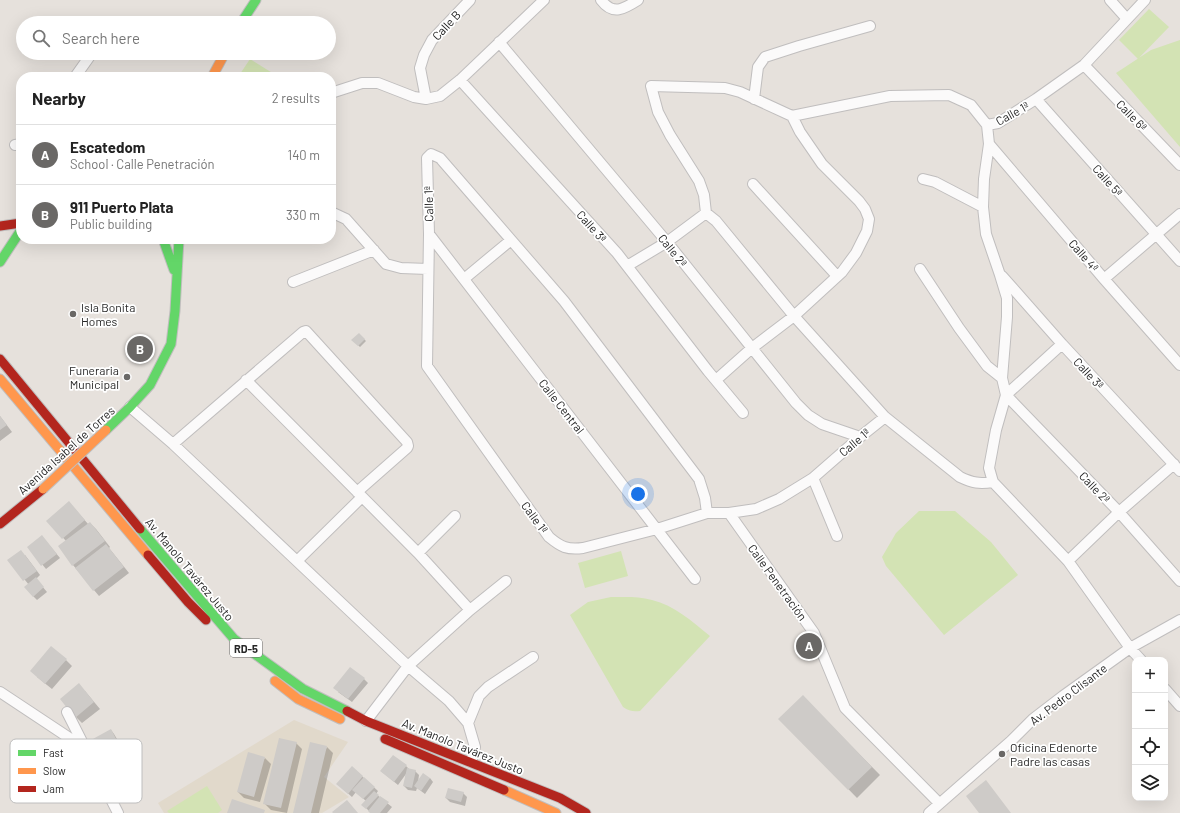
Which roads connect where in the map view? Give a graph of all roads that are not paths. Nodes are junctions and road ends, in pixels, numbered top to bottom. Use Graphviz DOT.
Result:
graph roads {
  1 [pos="256,0"];
  2 [pos="470,0"];
  3 [pos="544,0"];
  4 [pos="601,0"];
  5 [pos="638,0"];
  6 [pos="1110,0"];
  7 [pos="1145,0"];
  8 [pos="246,16"];
  9 [pos="1127,19"];
  10 [pos="870,26"];
  11 [pos="499,42"];
  12 [pos="87,60"];
  13 [pos="221,60"];
  14 [pos="1084,65"];
  15 [pos="79,72"];
  16 [pos="215,72"];
  17 [pos="460,80"];
  18 [pos="336,91"];
  19 [pos="754,99"];
  20 [pos="1036,99"];
  21 [pos="426,100"];
  22 [pos="792,116"];
  23 [pos="987,125"];
  24 [pos="989,144"];
  25 [pos="1180,165"];
  26 [pos="923,180"];
  27 [pos="753,184"];
  28 [pos="983,207"];
  29 [pos="706,213"];
  30 [pos="336,214"];
  31 [pos="1180,214"];
  32 [pos="16,224"];
  33 [pos="0,226"];
  34 [pos="429,234"];
  35 [pos="1157,234"];
  36 [pos="16,238"];
  37 [pos="511,240"];
  38 [pos="667,242"];
  39 [pos="165,244"];
  40 [pos="179,244"];
  41 [pos="374,250"];
  42 [pos="1180,261"];
  43 [pos="0,262"];
  44 [pos="627,266"];
  45 [pos="428,269"];
  46 [pos="920,269"];
  47 [pos="1000,275"];
  48 [pos="838,276"];
  49 [pos="177,278"];
  50 [pos="1104,278"];
  51 [pos="464,279"];
  52 [pos="293,282"];
  53 [pos="794,316"];
  54 [pos="1062,344"];
  55 [pos="752,348"];
  56 [pos="0,359"];
  57 [pos="1180,366"];
  58 [pos="1002,378"];
  59 [pos="0,379"];
  60 [pos="246,380"];
  61 [pos="716,380"];
  62 [pos="1006,396"];
  63 [pos="130,408"];
  64 [pos="743,413"];
  65 [pos="885,417"];
  66 [pos="860,437"];
  67 [pos="173,444"];
  68 [pos="1177,467"];
  69 [pos="813,478"];
  70 [pos="993,482"];
  71 [pos="359,494"];
  72 [pos="1119,512"];
  73 [pos="707,513"];
  74 [pos="729,513"];
  75 [pos="455,516"];
  76 [pos="0,524"];
  77 [pos="657,529"];
  78 [pos="837,536"];
  79 [pos="418,553"];
  80 [pos="298,561"];
  81 [pos="1068,561"];
  82 [pos="695,579"];
  83 [pos="506,581"];
  84 [pos="1180,581"];
  85 [pos="470,610"];
  86 [pos="1180,620"];
  87 [pos="1130,648"];
  88 [pos="533,657"];
  89 [pos="1138,657"];
  90 [pos="252,663"];
  91 [pos="408,666"];
  92 [pos="269,676"];
  93 [pos="0,692"];
  94 [pos="1168,692"];
  95 [pos="1180,706"];
  96 [pos="67,712"];
  97 [pos="366,721"];
  98 [pos="468,723"];
  99 [pos="351,724"];
  100 [pos="379,736"];
  101 [pos="71,739"];
  102 [pos="80,739"];
  103 [pos="471,762"];
  104 [pos="113,803"];
  105 [pos="939,803"];
  106 [pos="118,813"];
  107 [pos="556,813"];
  108 [pos="586,813"];
  109 [pos="929,813"];
  1 -- 8 [label="main road"];
  2 -- 21 [label="street, Calle B"];
  3 -- 11 [label="street"];
  4 -- 5 [label="street"];
  6 -- 9 [label="street"];
  7 -- 9 [label="street, Calle 1ª"];
  9 -- 14 [label="street, Calle 1ª"];
  10 -- 19 [label="street"];
  11 -- 17 [label="street"];
  11 -- 38 [label="street, Calle 2ª"];
  12 -- 15 [label="street"];
  13 -- 16 [label="main road"];
  14 -- 20 [label="street, Calle 1ª"];
  14 -- 25 [label="street, Calle 6ª"];
  17 -- 21 [label="street"];
  17 -- 44 [label="street, Calle 3ª"];
  18 -- 21 [label="street"];
  19 -- 22 [label="street"];
  19 -- 29 [label="street"];
  20 -- 23 [label="street, Calle 1ª"];
  20 -- 35 [label="street, Calle 5ª"];
  22 -- 23 [label="street"];
  22 -- 48 [label="street"];
  23 -- 24 [label="street, Calle 1ª"];
  24 -- 28 [label="street, Calle 1ª"];
  24 -- 50 [label="street, Calle 4ª"];
  26 -- 28 [label="street"];
  27 -- 48 [label="street"];
  28 -- 47 [label="street, Calle 1ª"];
  29 -- 38 [label="street"];
  29 -- 53 [label="street"];
  30 -- 41 [label="street"];
  31 -- 35 [label="street"];
  32 -- 33 [label="main road"];
  34 -- 37 [label="street, Calle 1ª"];
  34 -- 45 [label="street, Calle 1ª"];
  34 -- 51 [label="street, Calle Central"];
  35 -- 42 [label="street, Calle 5ª"];
  35 -- 50 [label="street"];
  36 -- 43 [label="main road"];
  37 -- 51 [label="street"];
  37 -- 73 [label="street"];
  38 -- 44 [label="street"];
  38 -- 55 [label="street, Calle 2ª"];
  39 -- 49 [label="main road, Avenida Isabel de Torres"];
  40 -- 49 [label="main road, Avenida Isabel de Torres"];
  41 -- 45 [label="street"];
  41 -- 52 [label="street"];
  44 -- 61 [label="street, Calle 3ª"];
  45 -- 77 [label="street, Calle 1ª"];
  46 -- 58 [label="street"];
  47 -- 54 [label="street, Calle 3ª"];
  47 -- 58 [label="street, Calle 1ª"];
  48 -- 53 [label="street"];
  49 -- 63 [label="main road, Avenida Isabel de Torres"];
  50 -- 57 [label="street, Calle 4ª"];
  51 -- 77 [label="street, Calle Central"];
  53 -- 55 [label="street"];
  53 -- 65 [label="street"];
  54 -- 62 [label="street"];
  54 -- 68 [label="street, Calle 3ª"];
  55 -- 61 [label="street"];
  55 -- 66 [label="street, Calle 2ª"];
  56 -- 97 [label="main road, Av. Manolo Tavárez Justo / RD-5"];
  58 -- 62 [label="street, Calle 1ª"];
  59 -- 90 [label="main road, Av. Manolo Tavárez Justo / RD-5"];
  60 -- 67 [label="street"];
  60 -- 71 [label="street"];
  60 -- 71 [label="street"];
  61 -- 64 [label="street, Calle 3ª"];
  62 -- 70 [label="street, Calle 1ª"];
  62 -- 72 [label="street, Calle 2ª"];
  63 -- 67 [label="street"];
  63 -- 76 [label="main road, Avenida Isabel de Torres, bridge"];
  65 -- 66 [label="street, Calle 1ª"];
  65 -- 70 [label="street"];
  66 -- 69 [label="street, Calle 1ª"];
  67 -- 80 [label="street"];
  68 -- 72 [label="street"];
  69 -- 74 [label="street, Calle 1ª"];
  69 -- 78 [label="street"];
  70 -- 81 [label="street"];
  71 -- 79 [label="street"];
  71 -- 80 [label="street"];
  72 -- 81 [label="street"];
  72 -- 84 [label="street, Calle 2ª"];
  73 -- 74 [label="street, Calle 1ª"];
  73 -- 77 [label="street, Calle 1ª"];
  74 -- 105 [label="street, Calle Penetración"];
  75 -- 79 [label="street"];
  77 -- 82 [label="street, Calle Central"];
  79 -- 85 [label="street"];
  80 -- 91 [label="street"];
  81 -- 87 [label="street"];
  83 -- 85 [label="street"];
  85 -- 91 [label="street"];
  86 -- 87 [label="street, Av. Pedro Clisante"];
  87 -- 89 [label="street"];
  87 -- 105 [label="street, Av. Pedro Clisante"];
  88 -- 98 [label="street"];
  91 -- 97 [label="street"];
  91 -- 98 [label="street"];
  92 -- 99 [label="main road"];
  93 -- 101 [label="street"];
  94 -- 95 [label="street"];
  96 -- 102 [label="street"];
  97 -- 103 [label="main road, Av. Manolo Tavárez Justo / RD-5"];
  98 -- 103 [label="street"];
  100 -- 107 [label="main road, Av. Manolo Tavárez Justo"];
  103 -- 108 [label="main road, Av. Manolo Tavárez Justo / RD-5"];
  104 -- 106 [label="street"];
  105 -- 109 [label="street, Av. Pedro Clisante"];
}
